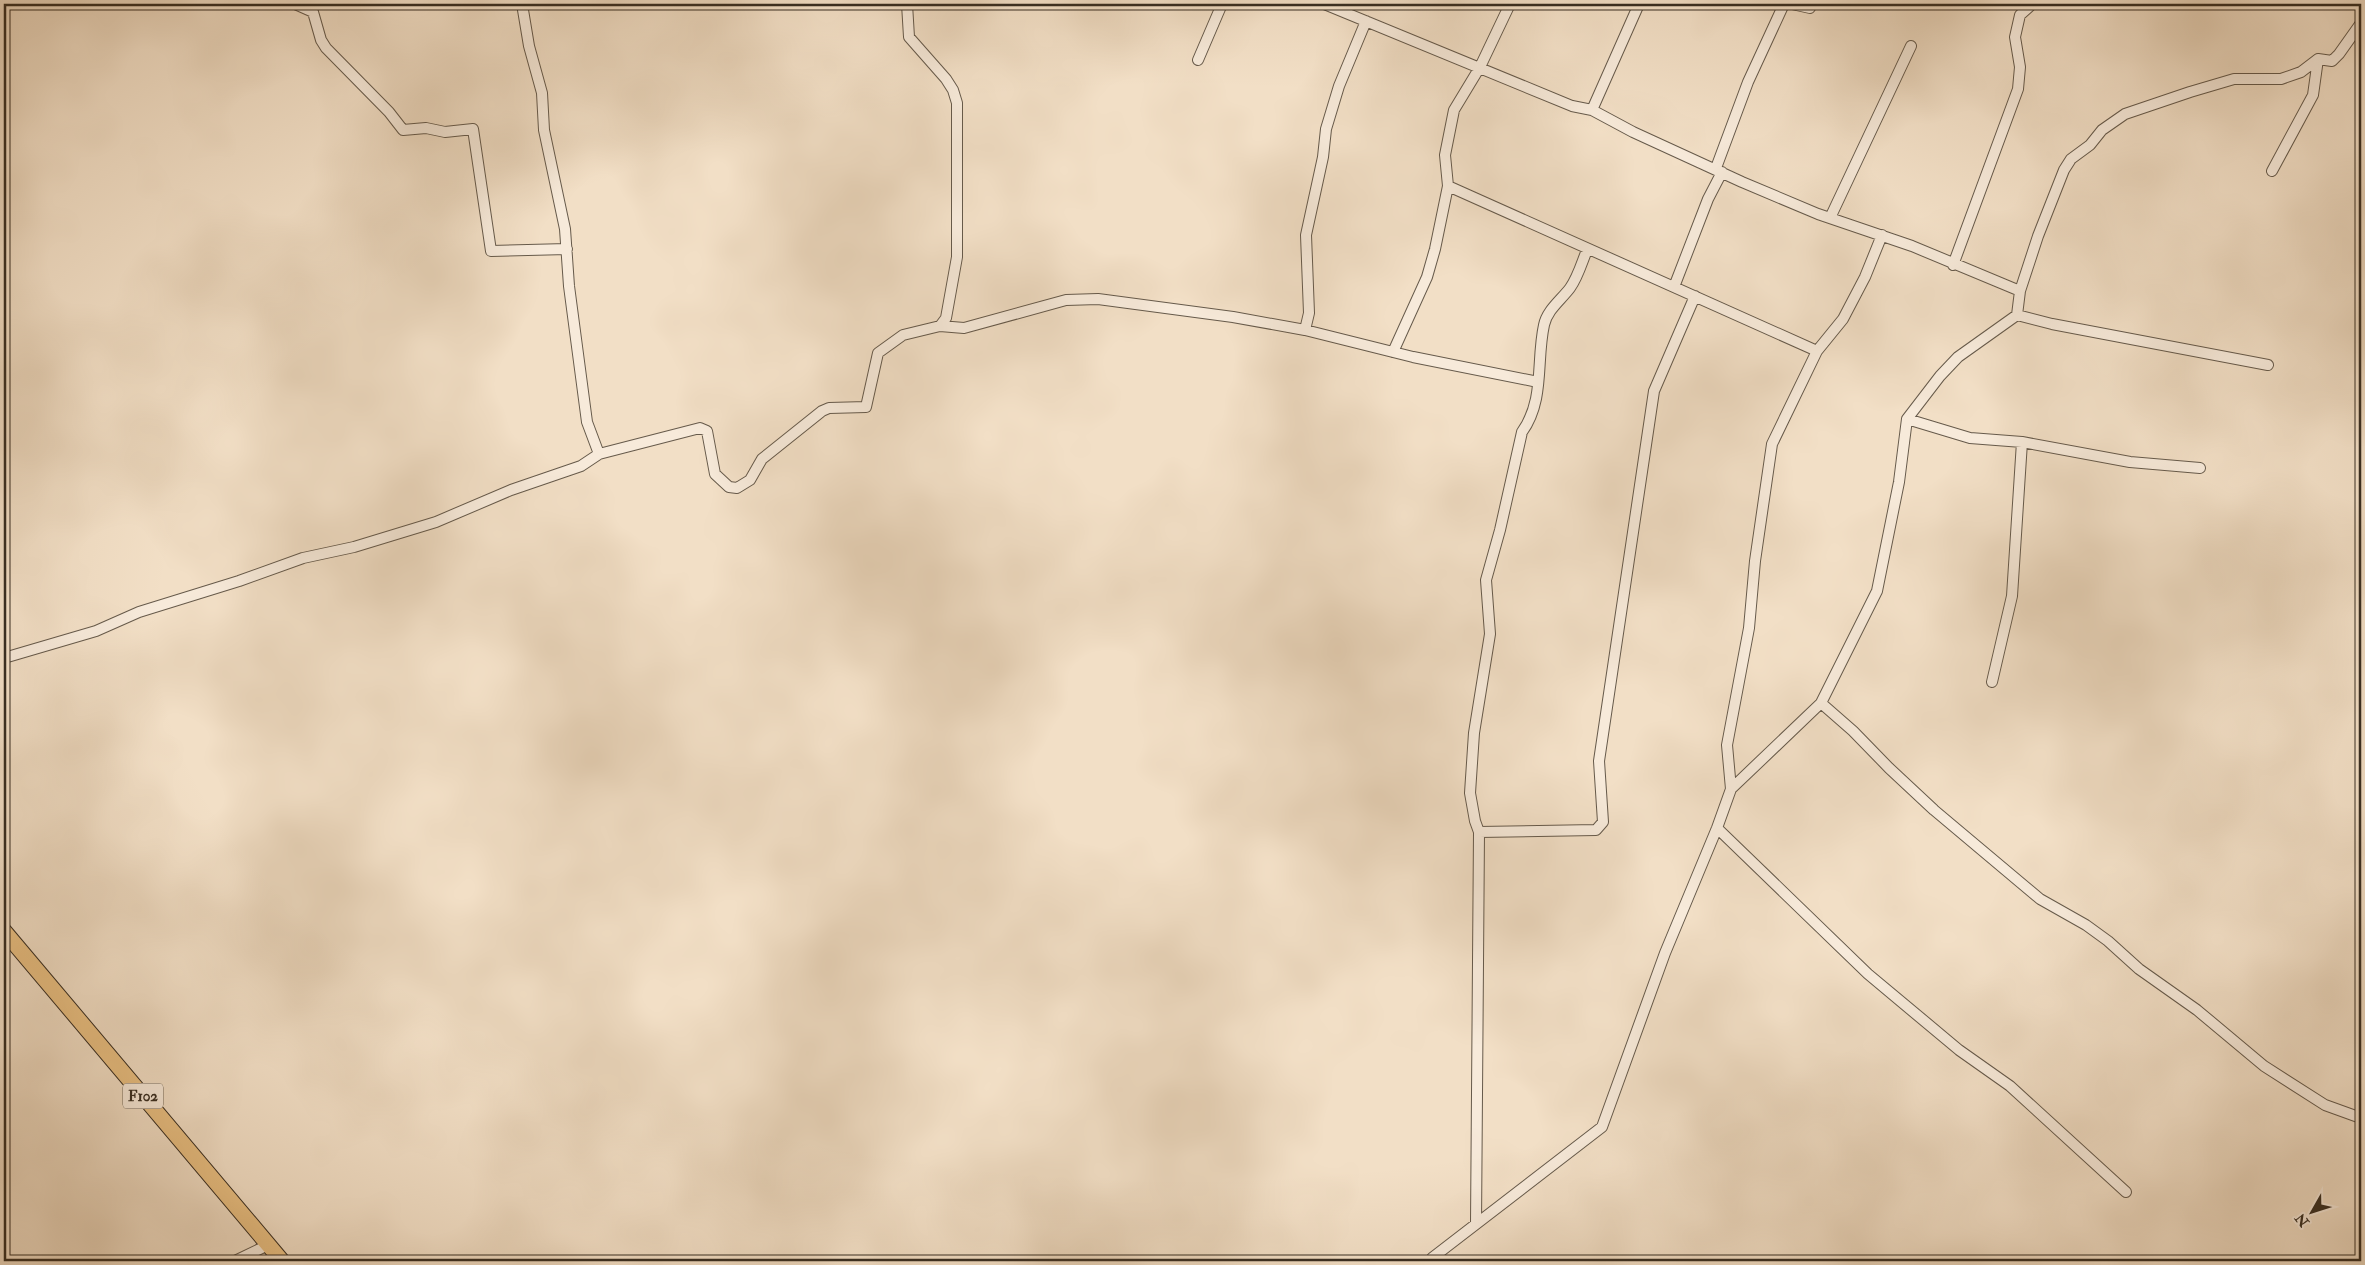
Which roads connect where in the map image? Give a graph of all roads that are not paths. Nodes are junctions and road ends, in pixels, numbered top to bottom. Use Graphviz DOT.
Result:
graph roads {
  1 [pos="294,4"];
  2 [pos="522,4"];
  3 [pos="907,4"];
  4 [pos="1222,4"];
  5 [pos="1324,4"];
  6 [pos="1510,4"];
  7 [pos="1639,4"];
  8 [pos="1784,4"];
  9 [pos="1792,4"];
  10 [pos="2028,4"];
  11 [pos="1810,8"];
  12 [pos="1366,21"];
  13 [pos="2361,23"];
  14 [pos="1911,46"];
  15 [pos="2318,59"];
  16 [pos="1198,60"];
  17 [pos="1480,67"];
  18 [pos="1592,110"];
  19 [pos="1719,170"];
  20 [pos="2272,171"];
  21 [pos="1448,186"];
  22 [pos="1830,218"];
  23 [pos="1882,235"];
  24 [pos="567,249"];
  25 [pos="1587,250"];
  26 [pos="1953,265"];
  27 [pos="1674,287"];
  28 [pos="2020,291"];
  29 [pos="1695,296"];
  30 [pos="2016,315"];
  31 [pos="940,326"];
  32 [pos="1305,330"];
  33 [pos="1817,351"];
  34 [pos="1393,352"];
  35 [pos="2268,365"];
  36 [pos="1538,382"];
  37 [pos="1907,419"];
  38 [pos="2022,442"];
  39 [pos="600,454"];
  40 [pos="2200,468"];
  41 [pos="4,658"];
  42 [pos="1992,682"];
  43 [pos="1821,703"];
  44 [pos="1731,789"];
  45 [pos="1717,828"];
  46 [pos="1479,832"];
  47 [pos="4,931"];
  48 [pos="2361,1118"];
  49 [pos="2126,1192"];
  50 [pos="1476,1224"];
  51 [pos="268,1245"];
  52 [pos="1432,1258"];
  53 [pos="234,1261"];
  54 [pos="282,1261"];
  1 -- 24 [label="street"];
  2 -- 24 [label="street"];
  3 -- 31 [label="street"];
  4 -- 16 [label="street"];
  5 -- 12 [label="street"];
  6 -- 17 [label="street"];
  7 -- 18 [label="street"];
  8 -- 19 [label="street"];
  9 -- 11 [label="street"];
  10 -- 26 [label="street"];
  12 -- 17 [label="street"];
  12 -- 32 [label="street"];
  13 -- 15 [label="street"];
  14 -- 22 [label="street"];
  15 -- 20 [label="street"];
  15 -- 28 [label="street"];
  17 -- 18 [label="street"];
  17 -- 21 [label="street"];
  18 -- 19 [label="street"];
  19 -- 22 [label="street"];
  19 -- 27 [label="street"];
  21 -- 25 [label="street"];
  21 -- 34 [label="street"];
  22 -- 23 [label="street"];
  23 -- 26 [label="street"];
  23 -- 33 [label="street"];
  24 -- 39 [label="street"];
  25 -- 27 [label="street"];
  25 -- 36 [label="street"];
  26 -- 28 [label="street"];
  27 -- 29 [label="street"];
  28 -- 30 [label="street"];
  29 -- 33 [label="street"];
  29 -- 46 [label="street"];
  30 -- 35 [label="street"];
  30 -- 37 [label="street"];
  31 -- 32 [label="street"];
  31 -- 39 [label="street"];
  32 -- 34 [label="street"];
  33 -- 44 [label="street"];
  34 -- 36 [label="street"];
  36 -- 46 [label="street"];
  37 -- 38 [label="street"];
  37 -- 43 [label="street"];
  38 -- 40 [label="street"];
  38 -- 42 [label="street"];
  39 -- 41 [label="street"];
  43 -- 44 [label="street"];
  43 -- 48 [label="street"];
  44 -- 45 [label="street"];
  45 -- 49 [label="street"];
  45 -- 50 [label="street"];
  46 -- 50 [label="street"];
  47 -- 51 [label="main road, F102"];
  50 -- 52 [label="street"];
  51 -- 53 [label="street"];
  51 -- 54 [label="main road, F102"];
}
